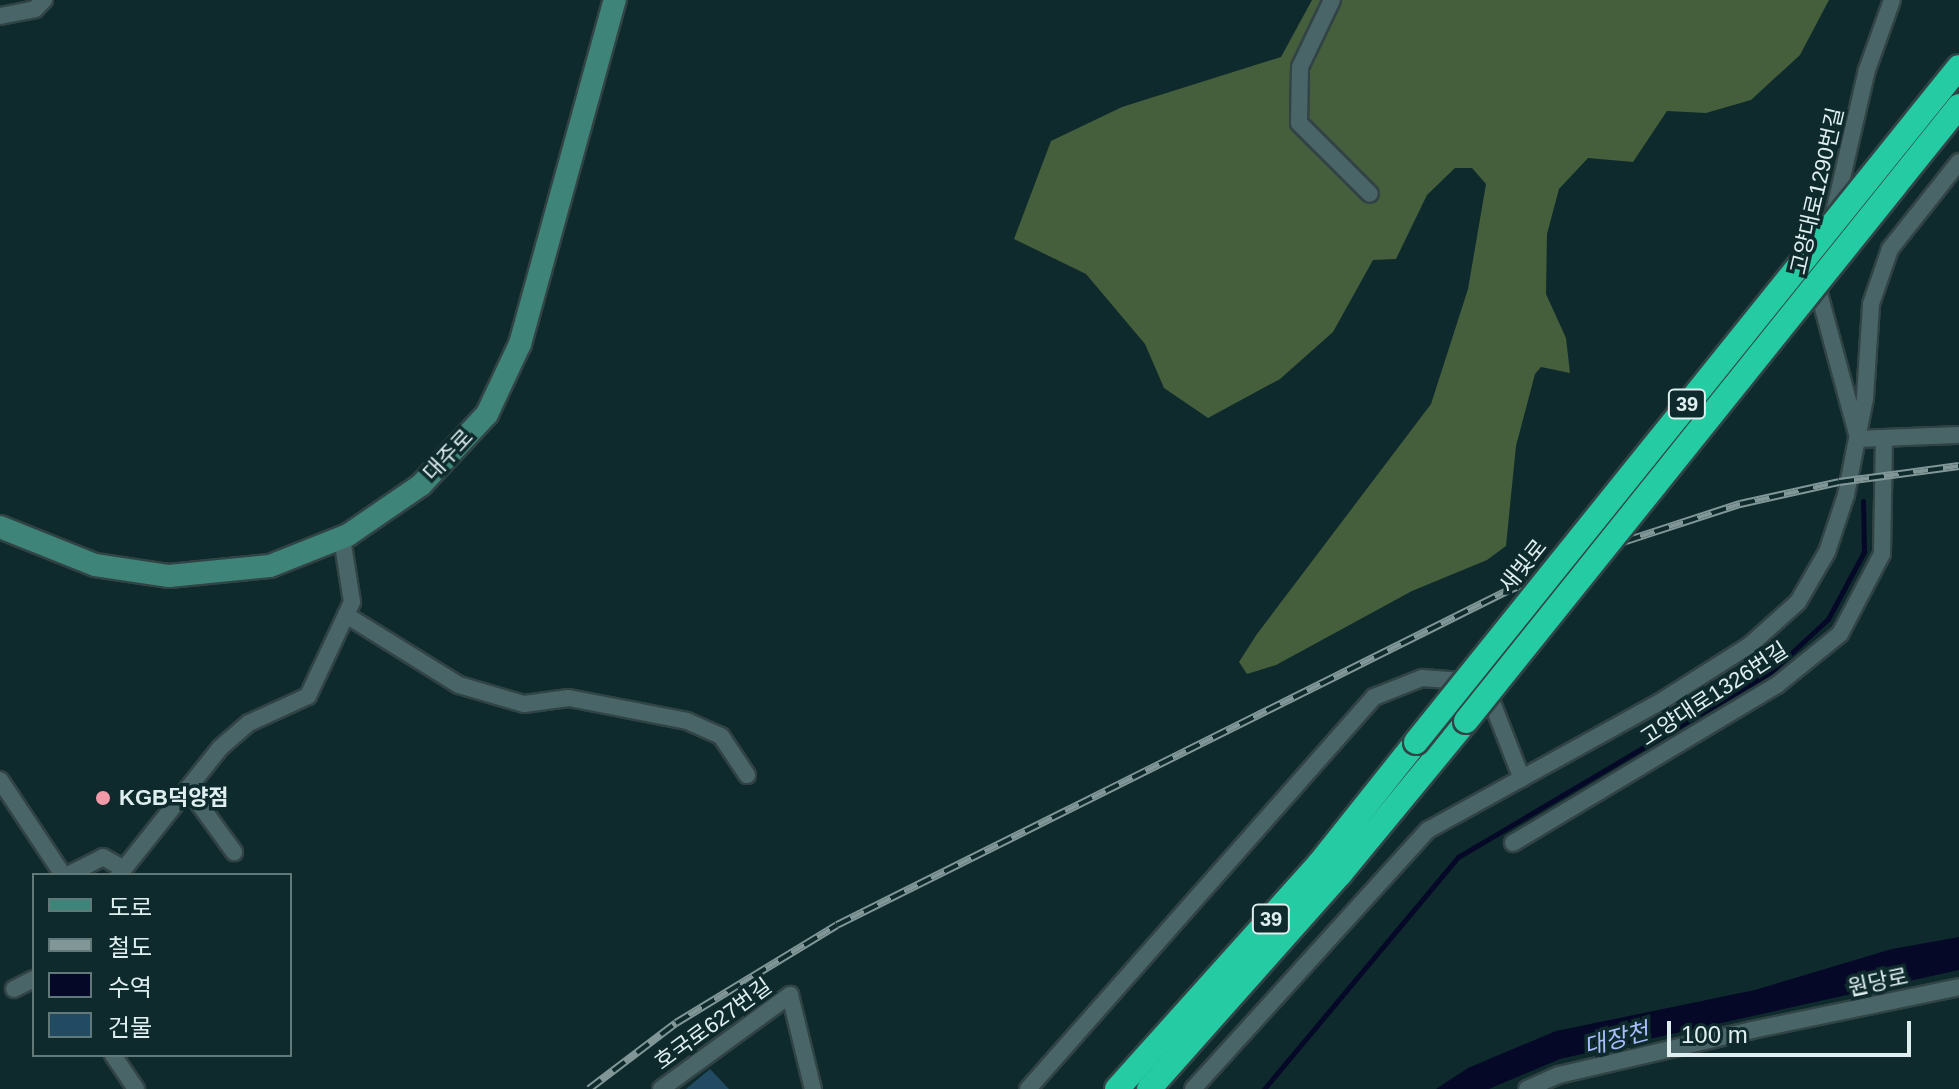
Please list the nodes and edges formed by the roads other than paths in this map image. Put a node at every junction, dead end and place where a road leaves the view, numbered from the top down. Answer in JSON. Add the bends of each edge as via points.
{"nodes":[{"id":1,"x":44,"y":0,"type":"edge"},
{"id":2,"x":615,"y":0,"type":"edge"},
{"id":3,"x":1332,"y":0,"type":"edge"},
{"id":4,"x":1892,"y":0,"type":"edge"},
{"id":5,"x":0,"y":16,"type":"edge"},
{"id":6,"x":1959,"y":67,"type":"edge"},
{"id":7,"x":1959,"y":106,"type":"edge"},
{"id":8,"x":1959,"y":162,"type":"edge"},
{"id":9,"x":1370,"y":194,"type":"dead end"},
{"id":10,"x":1959,"y":435,"type":"edge"},
{"id":11,"x":1884,"y":438,"type":"junction"},
{"id":12,"x":1858,"y":439,"type":"junction"},
{"id":13,"x":0,"y":527,"type":"edge"},
{"id":14,"x":342,"y":538,"type":"junction"},
{"id":15,"x":346,"y":615,"type":"junction"},
{"id":16,"x":747,"y":775,"type":"dead end"},
{"id":17,"x":1522,"y":779,"type":"junction"},
{"id":18,"x":0,"y":780,"type":"edge"},
{"id":19,"x":189,"y":790,"type":"junction"},
{"id":20,"x":1513,"y":843,"type":"dead end"},
{"id":21,"x":234,"y":852,"type":"dead end"},
{"id":22,"x":120,"y":871,"type":"edge"},
{"id":23,"x":65,"y":873,"type":"edge"},
{"id":24,"x":70,"y":873,"type":"edge"},
{"id":25,"x":32,"y":980,"type":"edge"},
{"id":26,"x":1959,"y":987,"type":"edge"},
{"id":27,"x":14,"y":989,"type":"dead end"},
{"id":28,"x":114,"y":1057,"type":"edge"},
{"id":29,"x":136,"y":1089,"type":"edge"},
{"id":30,"x":661,"y":1089,"type":"edge"},
{"id":31,"x":813,"y":1089,"type":"edge"},
{"id":32,"x":1028,"y":1089,"type":"edge"},
{"id":33,"x":1117,"y":1089,"type":"edge"},
{"id":34,"x":1149,"y":1089,"type":"edge"},
{"id":35,"x":1193,"y":1089,"type":"edge"},
{"id":36,"x":1527,"y":1089,"type":"edge"}],
"edges":[{"from":1,"to":5,"type":"street","via":[[35,9]]},
{"from":2,"to":14,"type":"street","name":"대주로","via":[[520,344],[487,414],[421,485]]},
{"from":3,"to":9,"type":"street","via":[[1300,67],[1299,123]]},
{"from":4,"to":12,"type":"street","name":"고양대로1290번길","via":[[1867,70],[1817,286]]},
{"from":6,"to":33,"type":"highway","name":"새빛로","number":"39","bridge":true,"via":[[1319,864]]},
{"from":7,"to":34,"type":"highway","number":"39","bridge":true,"via":[[1340,874]]},
{"from":8,"to":12,"type":"street","name":"고양대로1326번길","via":[[1890,249],[1871,304]]},
{"from":10,"to":11,"type":"street"},
{"from":11,"to":12,"type":"street"},
{"from":11,"to":20,"type":"street","name":"고양대로1326번길","via":[[1882,554],[1840,634],[1777,685]]},
{"from":12,"to":17,"type":"street","name":"고양대로1326번길","via":[[1827,552],[1798,602],[1750,645]]},
{"from":13,"to":14,"type":"street","name":"대주로","via":[[95,565],[169,576],[270,566]]},
{"from":14,"to":15,"type":"street","via":[[352,602]]},
{"from":15,"to":16,"type":"street","via":[[459,685],[524,704],[569,698],[687,721],[721,736]]},
{"from":15,"to":19,"type":"street","via":[[308,696],[249,723],[220,748]]},
{"from":17,"to":32,"type":"street","via":[[1493,705],[1462,681],[1422,678],[1374,697]]},
{"from":17,"to":35,"type":"street","name":"고양대로1326번길","via":[[1428,830]]},
{"from":18,"to":23,"type":"street"},
{"from":19,"to":21,"type":"street"},
{"from":19,"to":22,"type":"street"},
{"from":22,"to":24,"type":"street","via":[[103,857]]},
{"from":25,"to":27,"type":"street"},
{"from":26,"to":36,"type":"street","name":"원당로","via":[[1559,1075]]},
{"from":28,"to":29,"type":"street"},
{"from":30,"to":31,"type":"street","name":"호국로627번길","via":[[790,995]]}]}
